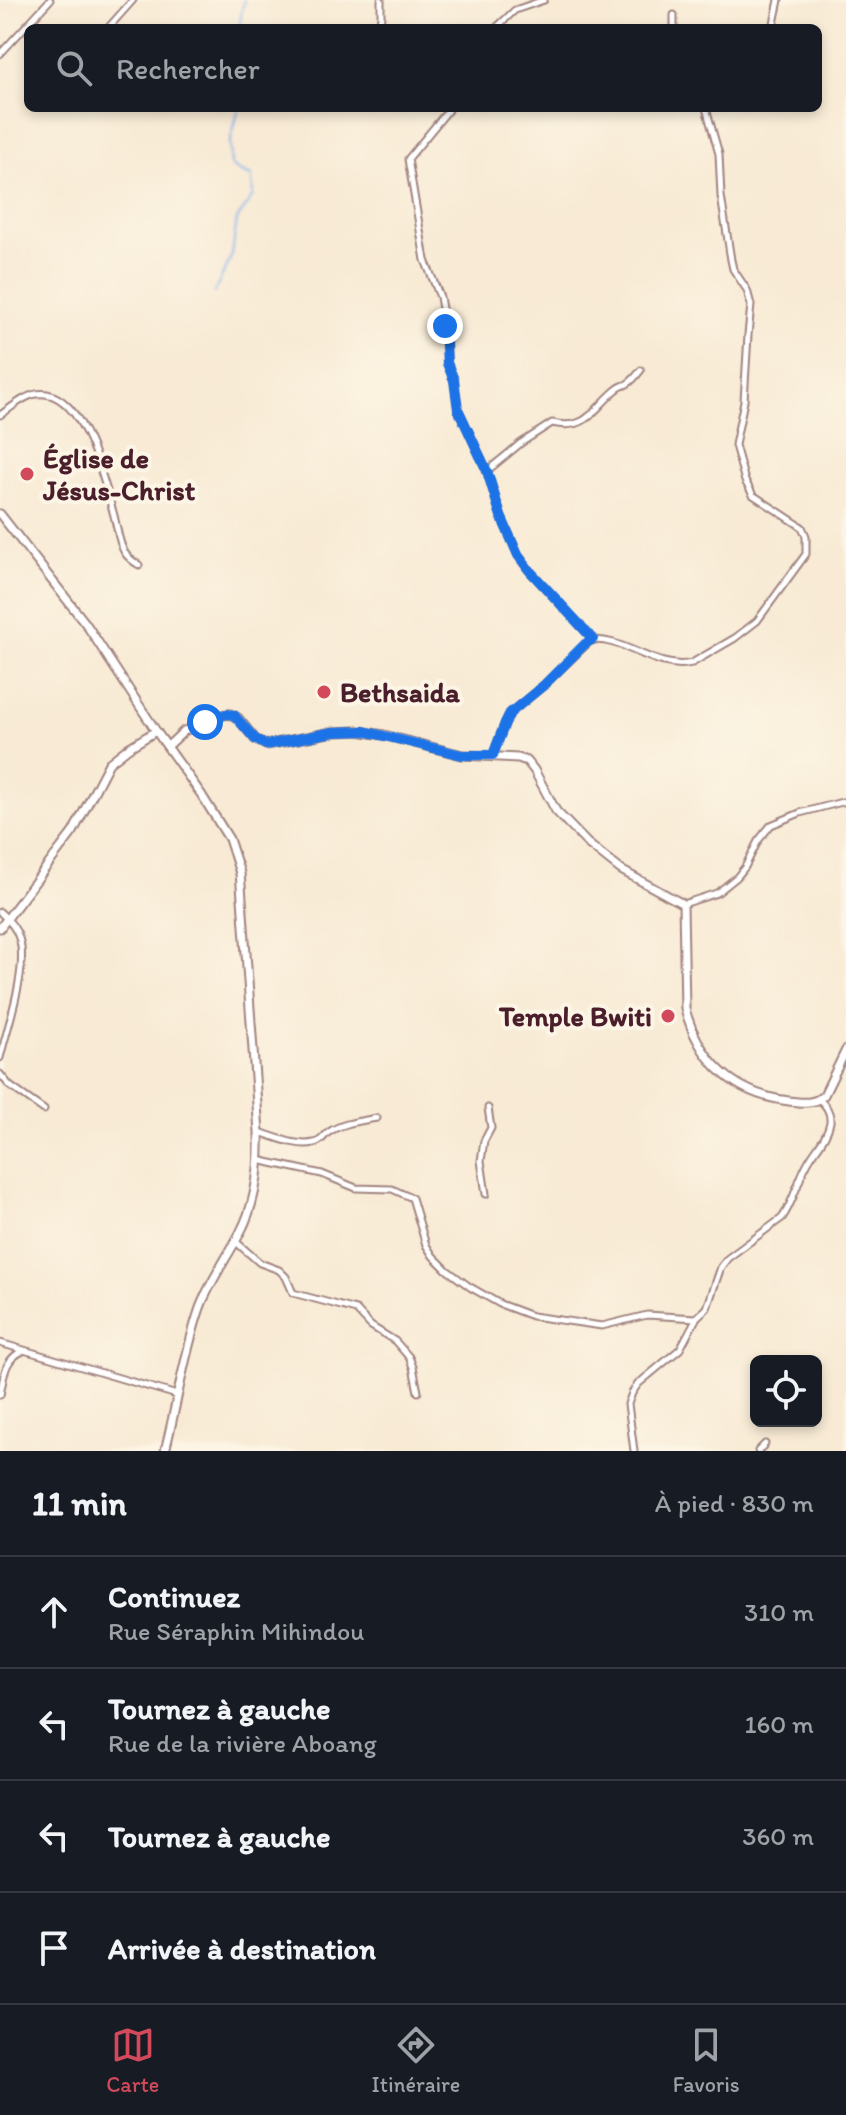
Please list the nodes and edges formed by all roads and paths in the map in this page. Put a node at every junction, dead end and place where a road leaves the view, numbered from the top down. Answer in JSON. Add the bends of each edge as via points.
{"nodes":[{"id":1,"x":50,"y":0,"type":"edge"},
{"id":2,"x":133,"y":0,"type":"edge"},
{"id":3,"x":381,"y":0,"type":"edge"},
{"id":4,"x":544,"y":0,"type":"edge"},
{"id":5,"x":779,"y":0,"type":"edge"},
{"id":6,"x":674,"y":15,"type":"dead end"},
{"id":7,"x":28,"y":24,"type":"edge"},
{"id":8,"x":112,"y":24,"type":"edge"},
{"id":9,"x":380,"y":24,"type":"edge"},
{"id":10,"x":500,"y":24,"type":"edge"},
{"id":11,"x":674,"y":24,"type":"edge"},
{"id":12,"x":774,"y":24,"type":"edge"},
{"id":13,"x":24,"y":28,"type":"edge"},
{"id":14,"x":0,"y":54,"type":"edge"},
{"id":15,"x":447,"y":112,"type":"edge"},
{"id":16,"x":707,"y":112,"type":"edge"},
{"id":17,"x":641,"y":370,"type":"dead end"},
{"id":18,"x":0,"y":415,"type":"edge"},
{"id":19,"x":487,"y":471,"type":"junction"},
{"id":20,"x":0,"y":514,"type":"edge"},
{"id":21,"x":139,"y":565,"type":"dead end"},
{"id":22,"x":593,"y":639,"type":"junction"},
{"id":23,"x":156,"y":731,"type":"junction"},
{"id":24,"x":168,"y":746,"type":"junction"},
{"id":25,"x":493,"y":755,"type":"junction"},
{"id":26,"x":846,"y":801,"type":"edge"},
{"id":27,"x":683,"y":904,"type":"junction"},
{"id":28,"x":0,"y":912,"type":"edge"},
{"id":29,"x":7,"y":919,"type":"junction"},
{"id":30,"x":0,"y":928,"type":"edge"},
{"id":31,"x":846,"y":1050,"type":"edge"},
{"id":32,"x":0,"y":1058,"type":"edge"},
{"id":33,"x":0,"y":1074,"type":"edge"},
{"id":34,"x":820,"y":1100,"type":"junction"},
{"id":35,"x":488,"y":1108,"type":"dead end"},
{"id":36,"x":44,"y":1110,"type":"dead end"},
{"id":37,"x":377,"y":1118,"type":"dead end"},
{"id":38,"x":259,"y":1132,"type":"junction"},
{"id":39,"x":258,"y":1160,"type":"junction"},
{"id":40,"x":486,"y":1194,"type":"dead end"},
{"id":41,"x":235,"y":1241,"type":"junction"},
{"id":42,"x":696,"y":1318,"type":"junction"},
{"id":43,"x":0,"y":1343,"type":"edge"},
{"id":44,"x":24,"y":1351,"type":"junction"},
{"id":45,"x":418,"y":1392,"type":"dead end"},
{"id":46,"x":0,"y":1395,"type":"edge"},
{"id":47,"x":177,"y":1395,"type":"junction"},
{"id":48,"x":765,"y":1444,"type":"dead end"},
{"id":49,"x":165,"y":1451,"type":"edge"},
{"id":50,"x":634,"y":1451,"type":"edge"},
{"id":51,"x":758,"y":1451,"type":"edge"}],
"edges":[{"from":1,"to":7,"type":"street"},
{"from":2,"to":8,"type":"street"},
{"from":3,"to":9,"type":"street"},
{"from":4,"to":10,"type":"street","via":[[515,10]]},
{"from":5,"to":12,"type":"street"},
{"from":6,"to":11,"type":"street"},
{"from":13,"to":14,"type":"street"},
{"from":15,"to":19,"type":"street","via":[[408,159],[409,170],[425,260],[440,297],[458,409]]},
{"from":16,"to":22,"type":"street","via":[[719,154],[733,269],[751,305],[735,445],[748,489],[802,527],[806,554],[757,621],[692,663],[669,663]]},
{"from":17,"to":19,"type":"street","via":[[581,423],[552,423]]},
{"from":18,"to":21,"type":"street","via":[[32,395],[66,403],[84,428],[124,551]]},
{"from":19,"to":22,"type":"street","via":[[518,555]]},
{"from":20,"to":23,"type":"street","via":[[86,624]]},
{"from":22,"to":25,"type":"street","via":[[510,713]]},
{"from":23,"to":24,"type":"street"},
{"from":23,"to":29,"type":"street","via":[[109,763],[73,832]]},
{"from":24,"to":25,"type":"street","via":[[184,731],[230,714],[266,745],[364,731],[462,755]]},
{"from":24,"to":38,"type":"street","via":[[224,829],[240,873]]},
{"from":25,"to":27,"type":"street","via":[[527,761],[556,811],[587,843],[621,870]]},
{"from":26,"to":27,"type":"street","via":[[771,825],[737,877],[717,893]]},
{"from":27,"to":34,"type":"street","via":[[684,1002],[704,1050],[745,1090],[791,1101]]},
{"from":28,"to":29,"type":"street"},
{"from":29,"to":30,"type":"street"},
{"from":29,"to":32,"type":"street","via":[[22,950]]},
{"from":31,"to":34,"type":"street"},
{"from":33,"to":36,"type":"street"},
{"from":34,"to":42,"type":"street","via":[[830,1113],[829,1125],[787,1211],[728,1258],[707,1308]]},
{"from":35,"to":40,"type":"street","via":[[491,1128],[481,1161]]},
{"from":37,"to":38,"type":"street","via":[[328,1132],[315,1143]]},
{"from":38,"to":39,"type":"street"},
{"from":39,"to":41,"type":"street","via":[[250,1208]]},
{"from":39,"to":42,"type":"street","via":[[322,1174],[356,1188],[392,1189],[409,1196],[426,1245],[447,1270],[500,1304],[532,1316],[602,1326],[647,1315]]},
{"from":41,"to":45,"type":"street","via":[[260,1263],[279,1270],[293,1293],[356,1310],[395,1341],[409,1357]]},
{"from":41,"to":47,"type":"street","via":[[201,1307]]},
{"from":42,"to":50,"type":"street","via":[[680,1349],[632,1393],[628,1404]]},
{"from":43,"to":44,"type":"street"},
{"from":44,"to":46,"type":"street","via":[[6,1366]]},
{"from":44,"to":47,"type":"street"},
{"from":47,"to":49,"type":"street"},
{"from":48,"to":51,"type":"street"}]}
